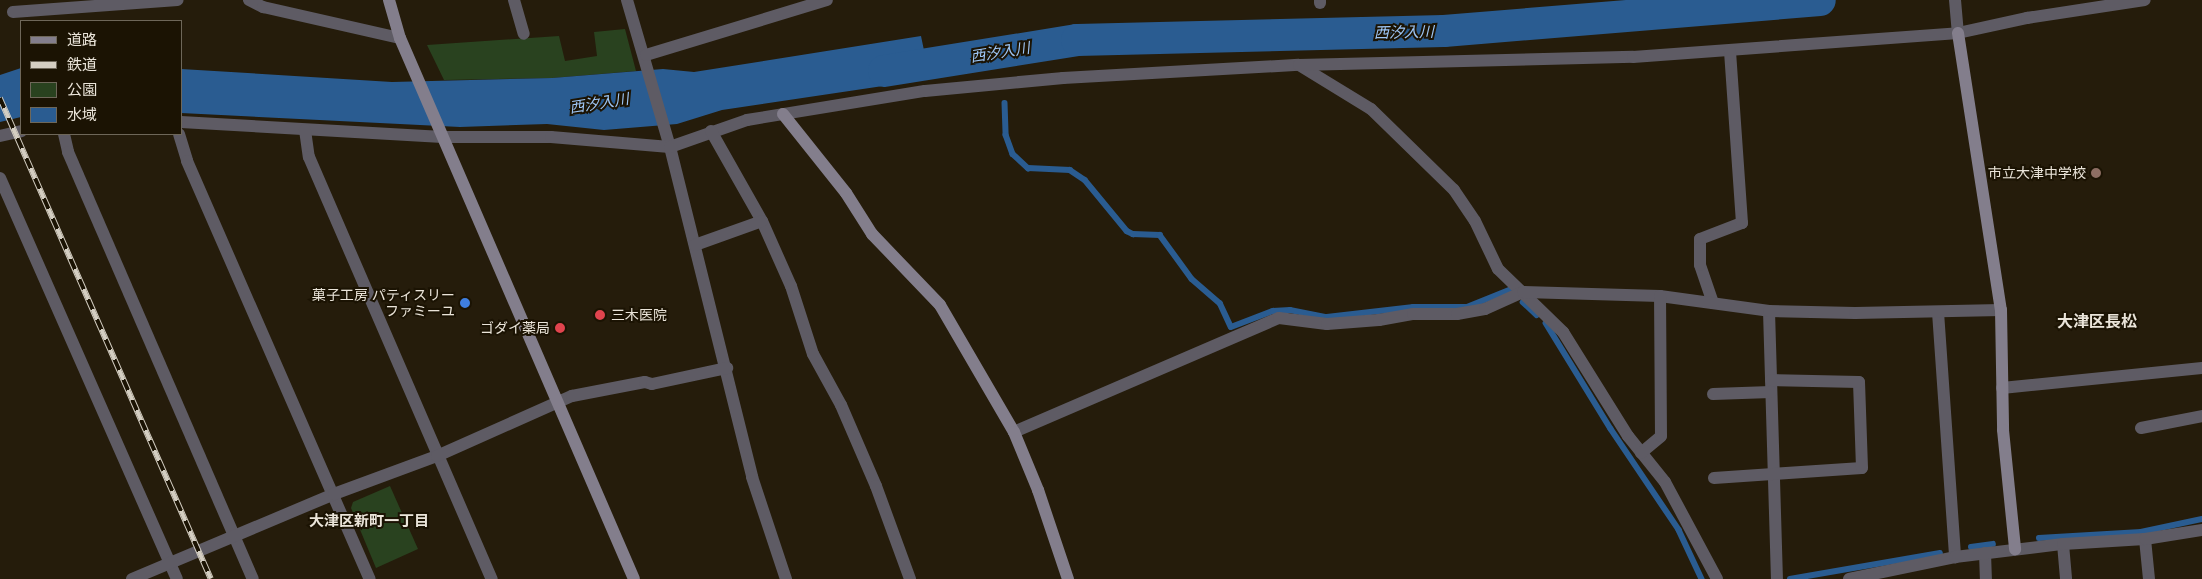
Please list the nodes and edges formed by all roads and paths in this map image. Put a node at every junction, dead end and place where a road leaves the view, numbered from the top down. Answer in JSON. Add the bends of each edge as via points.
{"nodes":[{"id":1,"x":178,"y":0,"type":"edge"},
{"id":2,"x":248,"y":0,"type":"edge"},
{"id":3,"x":389,"y":0,"type":"edge"},
{"id":4,"x":514,"y":0,"type":"edge"},
{"id":5,"x":627,"y":0,"type":"edge"},
{"id":6,"x":827,"y":0,"type":"edge"},
{"id":7,"x":1955,"y":0,"type":"edge"},
{"id":8,"x":2145,"y":0,"type":"edge"},
{"id":9,"x":262,"y":3,"type":"edge"},
{"id":10,"x":53,"y":5,"type":"edge"},
{"id":11,"x":13,"y":12,"type":"dead end"},
{"id":12,"x":1958,"y":33,"type":"junction"},
{"id":13,"x":524,"y":34,"type":"dead end"},
{"id":14,"x":400,"y":38,"type":"junction"},
{"id":15,"x":1730,"y":50,"type":"junction"},
{"id":16,"x":646,"y":55,"type":"junction"},
{"id":17,"x":1299,"y":66,"type":"junction"},
{"id":18,"x":783,"y":114,"type":"junction"},
{"id":19,"x":182,"y":122,"type":"edge"},
{"id":20,"x":304,"y":130,"type":"junction"},
{"id":21,"x":20,"y":131,"type":"edge"},
{"id":22,"x":710,"y":131,"type":"junction"},
{"id":23,"x":64,"y":135,"type":"edge"},
{"id":24,"x":179,"y":135,"type":"edge"},
{"id":25,"x":0,"y":136,"type":"edge"},
{"id":26,"x":443,"y":137,"type":"junction"},
{"id":27,"x":670,"y":147,"type":"junction"},
{"id":28,"x":0,"y":178,"type":"edge"},
{"id":29,"x":762,"y":221,"type":"junction"},
{"id":30,"x":695,"y":244,"type":"junction"},
{"id":31,"x":1523,"y":292,"type":"junction"},
{"id":32,"x":1660,"y":296,"type":"junction"},
{"id":33,"x":1713,"y":304,"type":"junction"},
{"id":34,"x":2001,"y":310,"type":"junction"},
{"id":35,"x":1768,"y":311,"type":"junction"},
{"id":36,"x":1938,"y":312,"type":"junction"},
{"id":37,"x":727,"y":368,"type":"junction"},
{"id":38,"x":2202,"y":368,"type":"edge"},
{"id":39,"x":1771,"y":386,"type":"junction"},
{"id":40,"x":2002,"y":388,"type":"junction"},
{"id":41,"x":1713,"y":394,"type":"dead end"},
{"id":42,"x":558,"y":404,"type":"junction"},
{"id":43,"x":2202,"y":416,"type":"edge"},
{"id":44,"x":2141,"y":428,"type":"dead end"},
{"id":45,"x":1014,"y":432,"type":"junction"},
{"id":46,"x":1641,"y":453,"type":"junction"},
{"id":47,"x":437,"y":456,"type":"junction"},
{"id":48,"x":1773,"y":475,"type":"junction"},
{"id":49,"x":1714,"y":478,"type":"dead end"},
{"id":50,"x":334,"y":494,"type":"junction"},
{"id":51,"x":2202,"y":530,"type":"edge"},
{"id":52,"x":235,"y":538,"type":"junction"},
{"id":53,"x":2145,"y":539,"type":"junction"},
{"id":54,"x":2063,"y":544,"type":"junction"},
{"id":55,"x":2015,"y":549,"type":"junction"},
{"id":56,"x":1985,"y":553,"type":"junction"},
{"id":57,"x":1955,"y":557,"type":"junction"},
{"id":58,"x":170,"y":564,"type":"junction"},
{"id":59,"x":1897,"y":574,"type":"edge"},
{"id":60,"x":1777,"y":577,"type":"edge"},
{"id":61,"x":132,"y":579,"type":"edge"},
{"id":62,"x":177,"y":579,"type":"edge"},
{"id":63,"x":253,"y":579,"type":"edge"},
{"id":64,"x":370,"y":579,"type":"edge"},
{"id":65,"x":492,"y":579,"type":"edge"},
{"id":66,"x":634,"y":579,"type":"edge"},
{"id":67,"x":786,"y":579,"type":"edge"},
{"id":68,"x":910,"y":579,"type":"edge"},
{"id":69,"x":1068,"y":579,"type":"edge"},
{"id":70,"x":1716,"y":579,"type":"edge"},
{"id":71,"x":1849,"y":579,"type":"edge"},
{"id":72,"x":1986,"y":579,"type":"edge"},
{"id":73,"x":2066,"y":579,"type":"edge"},
{"id":74,"x":2149,"y":579,"type":"edge"}],
"edges":[{"from":1,"to":10,"type":"street"},
{"from":2,"to":9,"type":"street"},
{"from":3,"to":14,"type":"street"},
{"from":4,"to":13,"type":"street"},
{"from":5,"to":16,"type":"street"},
{"from":6,"to":16,"type":"street"},
{"from":7,"to":12,"type":"street"},
{"from":8,"to":12,"type":"street","via":[[2026,18]]},
{"from":9,"to":14,"type":"street"},
{"from":10,"to":11,"type":"street"},
{"from":12,"to":15,"type":"street"},
{"from":12,"to":34,"type":"street"},
{"from":14,"to":26,"type":"street"},
{"from":15,"to":17,"type":"street","via":[[1633,57]]},
{"from":15,"to":33,"type":"street","via":[[1742,223],[1700,239],[1700,266]]},
{"from":16,"to":27,"type":"street"},
{"from":17,"to":18,"type":"street","via":[[1063,78],[925,91]]},
{"from":17,"to":31,"type":"street","via":[[1371,109],[1454,190],[1475,221],[1498,270]]},
{"from":18,"to":22,"type":"street"},
{"from":18,"to":45,"type":"street","via":[[846,193],[872,234],[940,305]]},
{"from":19,"to":20,"type":"street"},
{"from":20,"to":26,"type":"street"},
{"from":20,"to":47,"type":"street","via":[[309,158]]},
{"from":21,"to":25,"type":"street"},
{"from":22,"to":27,"type":"street"},
{"from":22,"to":29,"type":"street"},
{"from":23,"to":52,"type":"street","via":[[68,152]]},
{"from":24,"to":50,"type":"street","via":[[187,161]]},
{"from":26,"to":27,"type":"street","via":[[551,137]]},
{"from":26,"to":42,"type":"street"},
{"from":27,"to":30,"type":"street"},
{"from":28,"to":58,"type":"street"},
{"from":29,"to":30,"type":"street"},
{"from":29,"to":68,"type":"street","via":[[791,286],[813,354],[841,405],[876,486]]},
{"from":30,"to":37,"type":"street"},
{"from":31,"to":32,"type":"street"},
{"from":31,"to":45,"type":"street","via":[[1486,309],[1457,314],[1413,314],[1327,324],[1279,318]]},
{"from":31,"to":46,"type":"street","via":[[1563,332]]},
{"from":32,"to":33,"type":"street"},
{"from":32,"to":46,"type":"street","via":[[1661,436]]},
{"from":33,"to":35,"type":"street"},
{"from":34,"to":36,"type":"street"},
{"from":34,"to":40,"type":"street"},
{"from":35,"to":36,"type":"street"},
{"from":35,"to":39,"type":"street"},
{"from":36,"to":57,"type":"street"},
{"from":37,"to":42,"type":"street","via":[[572,396]]},
{"from":37,"to":67,"type":"street","via":[[752,476]]},
{"from":38,"to":40,"type":"street"},
{"from":39,"to":41,"type":"street"},
{"from":39,"to":48,"type":"street"},
{"from":39,"to":48,"type":"street","via":[[1858,382],[1862,468]]},
{"from":40,"to":55,"type":"street"},
{"from":42,"to":47,"type":"street"},
{"from":42,"to":66,"type":"street"},
{"from":43,"to":44,"type":"street"},
{"from":45,"to":69,"type":"street","via":[[1038,490]]},
{"from":46,"to":70,"type":"street","via":[[1665,482]]},
{"from":47,"to":50,"type":"street"},
{"from":47,"to":65,"type":"street"},
{"from":48,"to":49,"type":"street"},
{"from":48,"to":60,"type":"street"},
{"from":50,"to":52,"type":"street"},
{"from":50,"to":64,"type":"street"},
{"from":51,"to":53,"type":"street"},
{"from":52,"to":58,"type":"street"},
{"from":52,"to":63,"type":"street"},
{"from":53,"to":54,"type":"street"},
{"from":53,"to":74,"type":"street"},
{"from":54,"to":55,"type":"street"},
{"from":54,"to":73,"type":"street"},
{"from":55,"to":56,"type":"street"},
{"from":56,"to":57,"type":"street"},
{"from":56,"to":72,"type":"street"},
{"from":57,"to":59,"type":"street"},
{"from":58,"to":61,"type":"street"},
{"from":58,"to":62,"type":"street"},
{"from":59,"to":71,"type":"street"}]}
